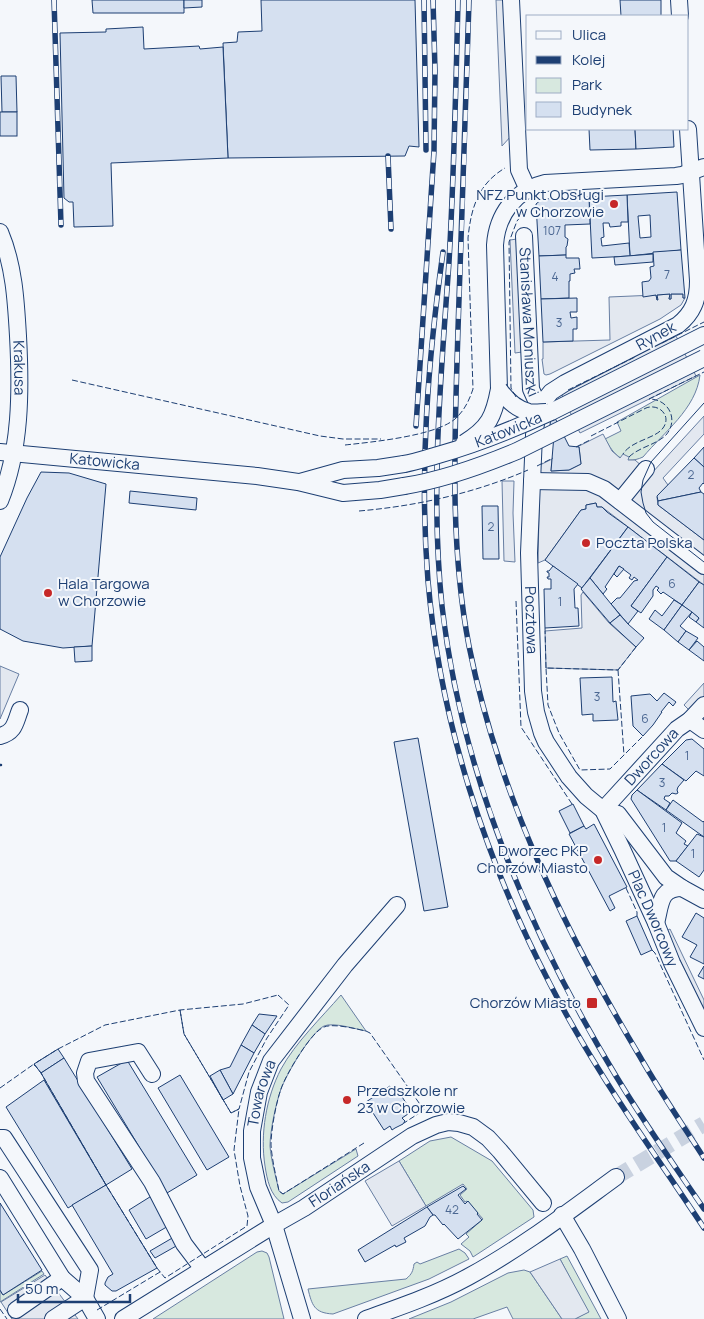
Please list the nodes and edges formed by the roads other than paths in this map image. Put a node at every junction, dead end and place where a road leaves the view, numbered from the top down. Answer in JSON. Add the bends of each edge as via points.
{"nodes":[{"id":1,"x":511,"y":0,"type":"edge"},
{"id":2,"x":679,"y":0,"type":"edge"},
{"id":3,"x":680,"y":15,"type":"edge"},
{"id":4,"x":688,"y":130,"type":"edge"},
{"id":5,"x":697,"y":170,"type":"edge"},
{"id":6,"x":528,"y":190,"type":"junction"},
{"id":7,"x":0,"y":232,"type":"edge"},
{"id":8,"x":524,"y":236,"type":"dead end"},
{"id":9,"x":704,"y":335,"type":"edge"},
{"id":10,"x":704,"y":358,"type":"edge"},
{"id":11,"x":499,"y":389,"type":"junction"},
{"id":12,"x":545,"y":409,"type":"junction"},
{"id":13,"x":452,"y":451,"type":"junction"},
{"id":14,"x":7,"y":453,"type":"edge"},
{"id":15,"x":646,"y":469,"type":"dead end"},
{"id":16,"x":532,"y":481,"type":"junction"},
{"id":17,"x":298,"y":482,"type":"junction"},
{"id":18,"x":620,"y":501,"type":"junction"},
{"id":19,"x":0,"y":502,"type":"edge"},
{"id":20,"x":704,"y":566,"type":"edge"},
{"id":21,"x":704,"y":705,"type":"edge"},
{"id":22,"x":20,"y":710,"type":"dead end"},
{"id":23,"x":690,"y":720,"type":"junction"},
{"id":24,"x":704,"y":730,"type":"edge"},
{"id":25,"x":0,"y":736,"type":"edge"},
{"id":26,"x":603,"y":810,"type":"junction"},
{"id":27,"x":682,"y":888,"type":"junction"},
{"id":28,"x":704,"y":900,"type":"edge"},
{"id":29,"x":397,"y":905,"type":"dead end"},
{"id":30,"x":656,"y":923,"type":"junction"},
{"id":31,"x":704,"y":1028,"type":"edge"},
{"id":32,"x":152,"y":1074,"type":"dead end"},
{"id":33,"x":0,"y":1138,"type":"edge"},
{"id":34,"x":616,"y":1177,"type":"tunnel mouth"},
{"id":35,"x":0,"y":1178,"type":"edge"},
{"id":36,"x":543,"y":1203,"type":"dead end"},
{"id":37,"x":562,"y":1216,"type":"junction"},
{"id":38,"x":274,"y":1225,"type":"junction"},
{"id":39,"x":203,"y":1269,"type":"junction"},
{"id":40,"x":62,"y":1278,"type":"junction"},
{"id":41,"x":85,"y":1298,"type":"junction"},
{"id":42,"x":16,"y":1310,"type":"dead end"},
{"id":43,"x":53,"y":1319,"type":"edge"},
{"id":44,"x":97,"y":1319,"type":"edge"},
{"id":45,"x":123,"y":1319,"type":"edge"},
{"id":46,"x":302,"y":1319,"type":"edge"},
{"id":47,"x":366,"y":1319,"type":"edge"},
{"id":48,"x":618,"y":1319,"type":"edge"}],
"edges":[{"from":1,"to":6,"type":"street","via":[[518,170]]},
{"from":2,"to":3,"type":"street"},
{"from":4,"to":5,"type":"street","name":"Rynek"},
{"from":5,"to":6,"type":"street","via":[[676,176],[548,183]]},
{"from":5,"to":12,"type":"street","name":"Rynek","via":[[698,294],[693,309],[669,330],[558,387],[550,393]]},
{"from":6,"to":11,"type":"street","via":[[503,213],[495,239]]},
{"from":7,"to":14,"type":"street","name":"Krakusa","via":[[14,284],[20,388]]},
{"from":8,"to":12,"type":"street","name":"Stanisława Moniuszki","via":[[531,389]]},
{"from":9,"to":12,"type":"street","name":"Katowicka"},
{"from":10,"to":17,"type":"street","name":"Katowicka","bridge":true,"via":[[517,452],[456,474],[404,486],[343,493]]},
{"from":11,"to":12,"type":"street","bridge":true,"via":[[515,406],[528,412]]},
{"from":11,"to":13,"type":"street","bridge":true,"via":[[495,409],[487,425]]},
{"from":12,"to":13,"type":"street","name":"Katowicka","bridge":true,"via":[[502,434]]},
{"from":12,"to":16,"type":"street","name":"Pocztowa","via":[[534,435]]},
{"from":13,"to":17,"type":"street","name":"Katowicka","bridge":true,"via":[[404,464],[343,470]]},
{"from":14,"to":17,"type":"street","name":"Katowicka"},
{"from":14,"to":19,"type":"street","name":"Krakusa","via":[[11,470]]},
{"from":15,"to":18,"type":"street"},
{"from":16,"to":18,"type":"street","via":[[588,482]]},
{"from":16,"to":26,"type":"street","name":"Pocztowa","via":[[529,553],[534,706],[542,733],[569,777]]},
{"from":18,"to":20,"type":"street"},
{"from":21,"to":23,"type":"street","name":"Dworcowa"},
{"from":22,"to":25,"type":"street","via":[[13,729]]},
{"from":23,"to":24,"type":"street"},
{"from":23,"to":26,"type":"street","name":"Dworcowa","via":[[678,728]]},
{"from":26,"to":27,"type":"street","via":[[618,814],[666,877]]},
{"from":26,"to":30,"type":"street","name":"Plac Dworcowy"},
{"from":27,"to":28,"type":"street"},
{"from":27,"to":30,"type":"street","via":[[670,889],[664,894]]},
{"from":29,"to":38,"type":"street","name":"Towarowa","via":[[345,965],[271,1061],[259,1092],[252,1132],[252,1158],[258,1186]]},
{"from":30,"to":31,"type":"street","name":"Plac Dworcowy"},
{"from":32,"to":39,"type":"street","via":[[138,1052],[89,1061],[85,1073],[86,1081],[152,1182],[184,1244]]},
{"from":33,"to":41,"type":"street","via":[[4,1138],[90,1270]]},
{"from":34,"to":37,"type":"street"},
{"from":35,"to":40,"type":"street"},
{"from":36,"to":38,"type":"street","name":"Floriańska","via":[[488,1138],[473,1127],[448,1122],[412,1136]]},
{"from":37,"to":47,"type":"street","via":[[468,1277],[424,1298]]},
{"from":37,"to":48,"type":"street"},
{"from":38,"to":39,"type":"street","name":"Floriańska"},
{"from":38,"to":46,"type":"street","name":"Towarowa"},
{"from":39,"to":45,"type":"street","name":"Floriańska"},
{"from":40,"to":41,"type":"street"},
{"from":40,"to":42,"type":"street"},
{"from":41,"to":43,"type":"street"},
{"from":41,"to":44,"type":"street"}]}
